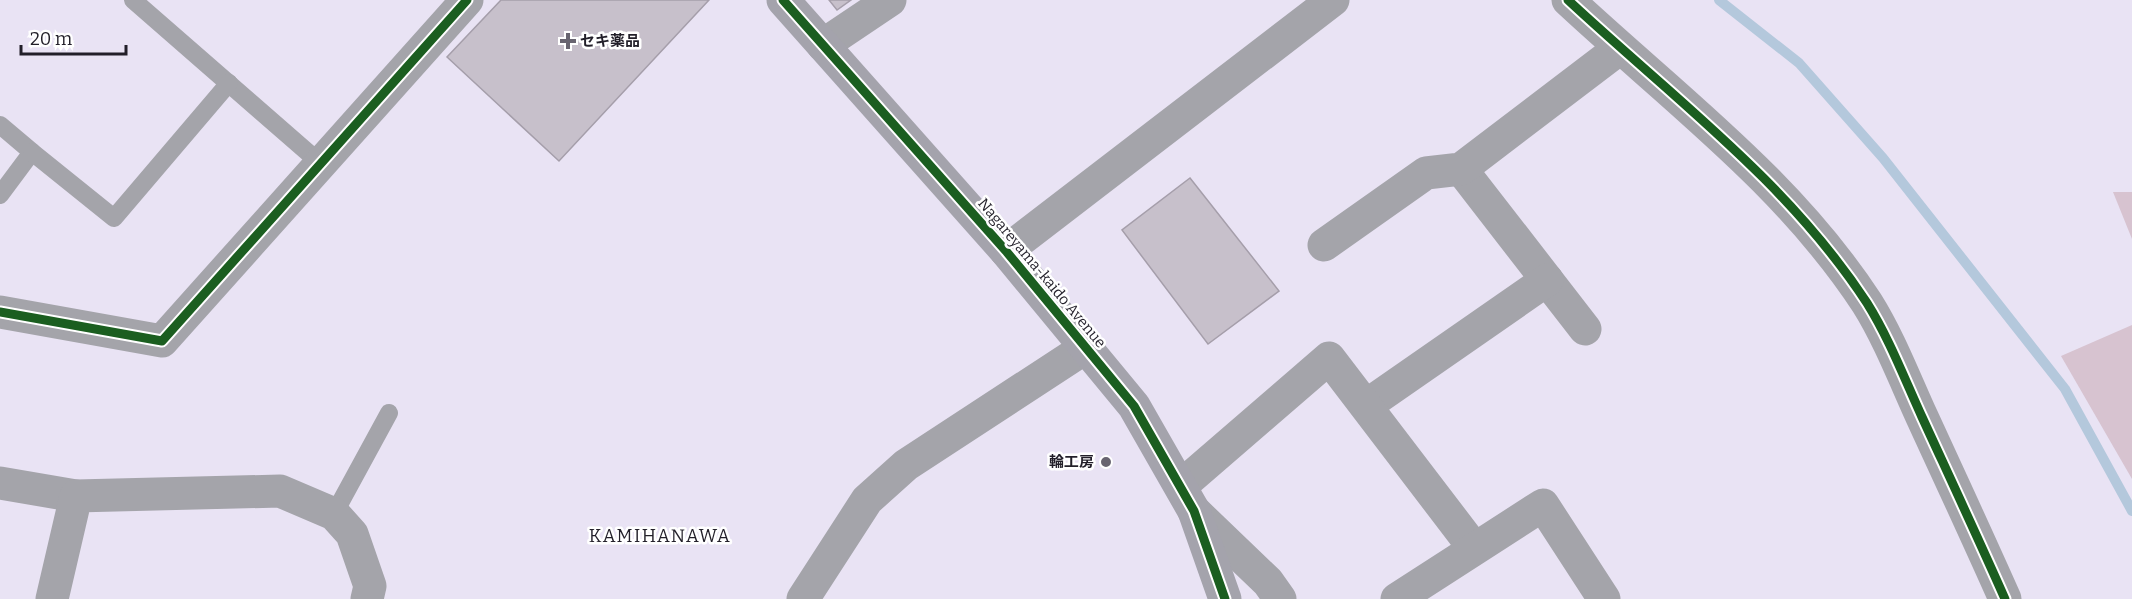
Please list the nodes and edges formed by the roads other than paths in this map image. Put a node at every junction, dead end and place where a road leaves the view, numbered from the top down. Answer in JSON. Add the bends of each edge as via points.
{"nodes":[{"id":1,"x":134,"y":0,"type":"edge"},
{"id":2,"x":467,"y":0,"type":"edge"},
{"id":3,"x":783,"y":0,"type":"edge"},
{"id":4,"x":890,"y":0,"type":"edge"},
{"id":5,"x":1333,"y":0,"type":"edge"},
{"id":6,"x":1569,"y":0,"type":"edge"},
{"id":7,"x":823,"y":45,"type":"junction"},
{"id":8,"x":1620,"y":48,"type":"junction"},
{"id":9,"x":229,"y":83,"type":"junction"},
{"id":10,"x":0,"y":125,"type":"edge"},
{"id":11,"x":32,"y":152,"type":"junction"},
{"id":12,"x":320,"y":163,"type":"junction"},
{"id":13,"x":1461,"y":169,"type":"junction"},
{"id":14,"x":0,"y":195,"type":"edge"},
{"id":15,"x":1324,"y":245,"type":"dead end"},
{"id":16,"x":1006,"y":250,"type":"junction"},
{"id":17,"x":1547,"y":280,"type":"junction"},
{"id":18,"x":0,"y":312,"type":"edge"},
{"id":19,"x":1585,"y":329,"type":"dead end"},
{"id":20,"x":1085,"y":348,"type":"junction"},
{"id":21,"x":1367,"y":405,"type":"junction"},
{"id":22,"x":389,"y":413,"type":"dead end"},
{"id":23,"x":0,"y":483,"type":"edge"},
{"id":24,"x":76,"y":496,"type":"junction"},
{"id":25,"x":1188,"y":498,"type":"junction"},
{"id":26,"x":334,"y":514,"type":"junction"},
{"id":27,"x":1474,"y":548,"type":"junction"},
{"id":28,"x":52,"y":599,"type":"edge"},
{"id":29,"x":367,"y":599,"type":"edge"},
{"id":30,"x":803,"y":599,"type":"edge"},
{"id":31,"x":1225,"y":599,"type":"edge"},
{"id":32,"x":1280,"y":599,"type":"edge"},
{"id":33,"x":1397,"y":599,"type":"edge"},
{"id":34,"x":1604,"y":599,"type":"edge"},
{"id":35,"x":2005,"y":599,"type":"edge"}],
"edges":[{"from":1,"to":9,"type":"lane"},
{"from":2,"to":12,"type":"street"},
{"from":3,"to":7,"type":"street","name":"Nagareyama-kaido Avenue"},
{"from":4,"to":7,"type":"street"},
{"from":5,"to":16,"type":"street"},
{"from":6,"to":8,"type":"street"},
{"from":7,"to":16,"type":"street","name":"Nagareyama-kaido Avenue"},
{"from":8,"to":13,"type":"street"},
{"from":8,"to":35,"type":"street","via":[[1768,181],[1825,246],[1868,304]]},
{"from":9,"to":11,"type":"lane","via":[[114,218]]},
{"from":9,"to":12,"type":"lane"},
{"from":10,"to":11,"type":"lane"},
{"from":11,"to":14,"type":"lane"},
{"from":12,"to":18,"type":"street","via":[[162,341]]},
{"from":13,"to":15,"type":"street","via":[[1426,173]]},
{"from":13,"to":17,"type":"street"},
{"from":16,"to":20,"type":"street","name":"Nagareyama-kaido Avenue"},
{"from":17,"to":19,"type":"street"},
{"from":17,"to":21,"type":"street"},
{"from":20,"to":25,"type":"street","name":"Nagareyama-kaido Avenue","via":[[1134,406]]},
{"from":20,"to":30,"type":"street","via":[[906,465],[867,500]]},
{"from":21,"to":25,"type":"street","via":[[1329,358]]},
{"from":21,"to":27,"type":"street"},
{"from":22,"to":26,"type":"lane"},
{"from":23,"to":24,"type":"street"},
{"from":24,"to":26,"type":"street","via":[[280,491]]},
{"from":24,"to":28,"type":"street"},
{"from":25,"to":31,"type":"street","name":"Nagareyama-kaido Avenue"},
{"from":25,"to":32,"type":"street"},
{"from":26,"to":29,"type":"street","via":[[352,534],[370,586]]},
{"from":27,"to":33,"type":"street"},
{"from":27,"to":34,"type":"street","via":[[1543,505]]}]}
